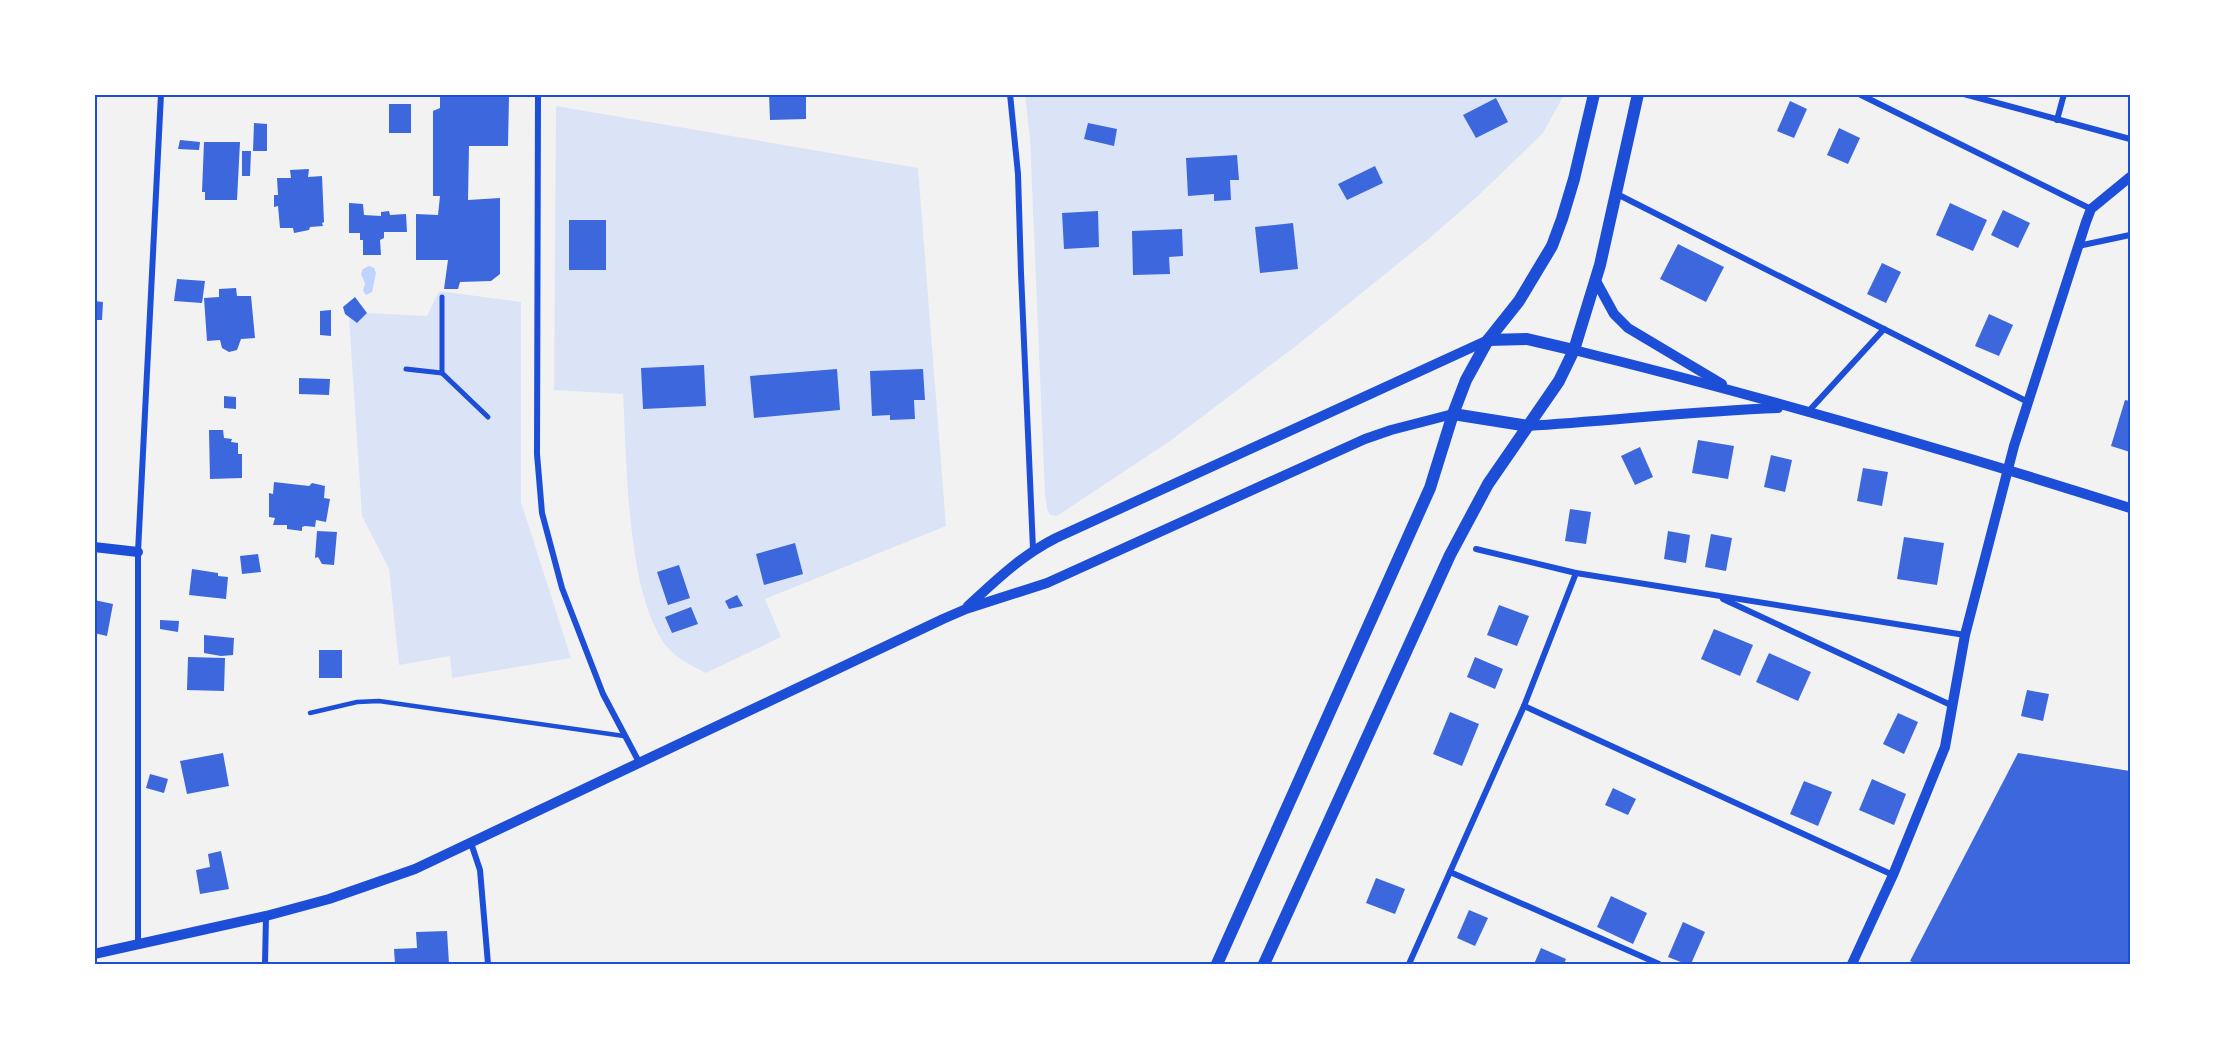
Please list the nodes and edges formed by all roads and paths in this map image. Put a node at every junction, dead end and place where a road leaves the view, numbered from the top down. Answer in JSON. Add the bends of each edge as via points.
{"nodes":[{"id":1,"x":161,"y":94,"type":"edge"},
{"id":2,"x":538,"y":94,"type":"edge"},
{"id":3,"x":1010,"y":94,"type":"edge"},
{"id":4,"x":1594,"y":94,"type":"edge"},
{"id":5,"x":1638,"y":94,"type":"edge"},
{"id":6,"x":1859,"y":94,"type":"edge"},
{"id":7,"x":1964,"y":94,"type":"edge"},
{"id":8,"x":2064,"y":94,"type":"edge"},
{"id":9,"x":2057,"y":120,"type":"junction"},
{"id":10,"x":2130,"y":139,"type":"edge"},
{"id":11,"x":2130,"y":177,"type":"edge"},
{"id":12,"x":1617,"y":194,"type":"junction"},
{"id":13,"x":2091,"y":209,"type":"junction"},
{"id":14,"x":2130,"y":236,"type":"edge"},
{"id":15,"x":2078,"y":246,"type":"junction"},
{"id":16,"x":1596,"y":281,"type":"junction"},
{"id":17,"x":442,"y":297,"type":"dead end"},
{"id":18,"x":1884,"y":329,"type":"junction"},
{"id":19,"x":1488,"y":340,"type":"junction"},
{"id":20,"x":1574,"y":350,"type":"junction"},
{"id":21,"x":406,"y":369,"type":"dead end"},
{"id":22,"x":442,"y":373,"type":"junction"},
{"id":23,"x":1738,"y":393,"type":"junction"},
{"id":24,"x":2028,"y":402,"type":"junction"},
{"id":25,"x":1790,"y":408,"type":"junction"},
{"id":26,"x":1807,"y":413,"type":"junction"},
{"id":27,"x":1453,"y":414,"type":"junction"},
{"id":28,"x":488,"y":417,"type":"dead end"},
{"id":29,"x":1528,"y":426,"type":"junction"},
{"id":30,"x":2008,"y":470,"type":"junction"},
{"id":31,"x":2130,"y":507,"type":"edge"},
{"id":32,"x":94,"y":547,"type":"edge"},
{"id":33,"x":1033,"y":549,"type":"junction"},
{"id":34,"x":1476,"y":549,"type":"dead end"},
{"id":35,"x":138,"y":552,"type":"junction"},
{"id":36,"x":1576,"y":573,"type":"junction"},
{"id":37,"x":1714,"y":595,"type":"junction"},
{"id":38,"x":966,"y":609,"type":"junction"},
{"id":39,"x":1965,"y":634,"type":"junction"},
{"id":40,"x":1524,"y":706,"type":"junction"},
{"id":41,"x":1953,"y":707,"type":"junction"},
{"id":42,"x":310,"y":713,"type":"dead end"},
{"id":43,"x":624,"y":736,"type":"junction"},
{"id":44,"x":639,"y":762,"type":"junction"},
{"id":45,"x":471,"y":843,"type":"junction"},
{"id":46,"x":1450,"y":872,"type":"junction"},
{"id":47,"x":1893,"y":875,"type":"junction"},
{"id":48,"x":266,"y":916,"type":"junction"},
{"id":49,"x":138,"y":944,"type":"junction"},
{"id":50,"x":94,"y":954,"type":"edge"},
{"id":51,"x":265,"y":964,"type":"edge"},
{"id":52,"x":488,"y":964,"type":"edge"},
{"id":53,"x":1217,"y":964,"type":"edge"},
{"id":54,"x":1264,"y":964,"type":"edge"},
{"id":55,"x":1409,"y":964,"type":"edge"},
{"id":56,"x":1659,"y":964,"type":"edge"},
{"id":57,"x":1852,"y":964,"type":"edge"}],
"edges":[{"from":1,"to":35,"type":"street"},
{"from":2,"to":43,"type":"street","via":[[537,454],[542,513],[562,588],[603,694]]},
{"from":3,"to":33,"type":"street","via":[[1018,174]]},
{"from":4,"to":19,"type":"main road","via":[[1574,179],[1552,246],[1519,301]]},
{"from":5,"to":12,"type":"main road"},
{"from":6,"to":13,"type":"street"},
{"from":7,"to":9,"type":"street"},
{"from":8,"to":9,"type":"street"},
{"from":9,"to":10,"type":"street"},
{"from":11,"to":13,"type":"street"},
{"from":12,"to":16,"type":"main road"},
{"from":12,"to":18,"type":"street"},
{"from":13,"to":15,"type":"street"},
{"from":14,"to":15,"type":"street"},
{"from":15,"to":24,"type":"street"},
{"from":16,"to":20,"type":"main road"},
{"from":16,"to":23,"type":"street","via":[[1614,314],[1628,328]]},
{"from":17,"to":22,"type":"street"},
{"from":18,"to":24,"type":"street"},
{"from":18,"to":26,"type":"street"},
{"from":19,"to":20,"type":"main road","via":[[1527,339]]},
{"from":19,"to":27,"type":"main road"},
{"from":19,"to":33,"type":"street"},
{"from":20,"to":23,"type":"street"},
{"from":20,"to":29,"type":"main road","via":[[1559,381]]},
{"from":21,"to":22,"type":"street"},
{"from":22,"to":28,"type":"street"},
{"from":23,"to":25,"type":"street"},
{"from":24,"to":30,"type":"street"},
{"from":25,"to":26,"type":"street"},
{"from":25,"to":29,"type":"street"},
{"from":26,"to":30,"type":"street"},
{"from":27,"to":29,"type":"main road"},
{"from":27,"to":38,"type":"street","via":[[1365,439],[1047,583]]},
{"from":27,"to":53,"type":"main road","via":[[1430,488]]},
{"from":29,"to":54,"type":"main road","via":[[1488,484],[1450,555]]},
{"from":30,"to":31,"type":"street"},
{"from":30,"to":39,"type":"street"},
{"from":32,"to":35,"type":"street"},
{"from":33,"to":38,"type":"street"},
{"from":34,"to":36,"type":"street"},
{"from":35,"to":49,"type":"street"},
{"from":36,"to":37,"type":"street"},
{"from":36,"to":40,"type":"street"},
{"from":37,"to":39,"type":"street"},
{"from":37,"to":41,"type":"street"},
{"from":38,"to":44,"type":"street"},
{"from":39,"to":41,"type":"street"},
{"from":40,"to":46,"type":"street"},
{"from":40,"to":47,"type":"street"},
{"from":41,"to":47,"type":"street","via":[[1945,747]]},
{"from":42,"to":43,"type":"lane","via":[[379,700]]},
{"from":43,"to":44,"type":"street"},
{"from":44,"to":45,"type":"street"},
{"from":45,"to":48,"type":"street","via":[[376,884]]},
{"from":45,"to":52,"type":"street","via":[[482,877]]},
{"from":46,"to":55,"type":"street"},
{"from":46,"to":56,"type":"street"},
{"from":47,"to":57,"type":"street"},
{"from":48,"to":49,"type":"street"},
{"from":48,"to":51,"type":"street"},
{"from":49,"to":50,"type":"street"}]}
